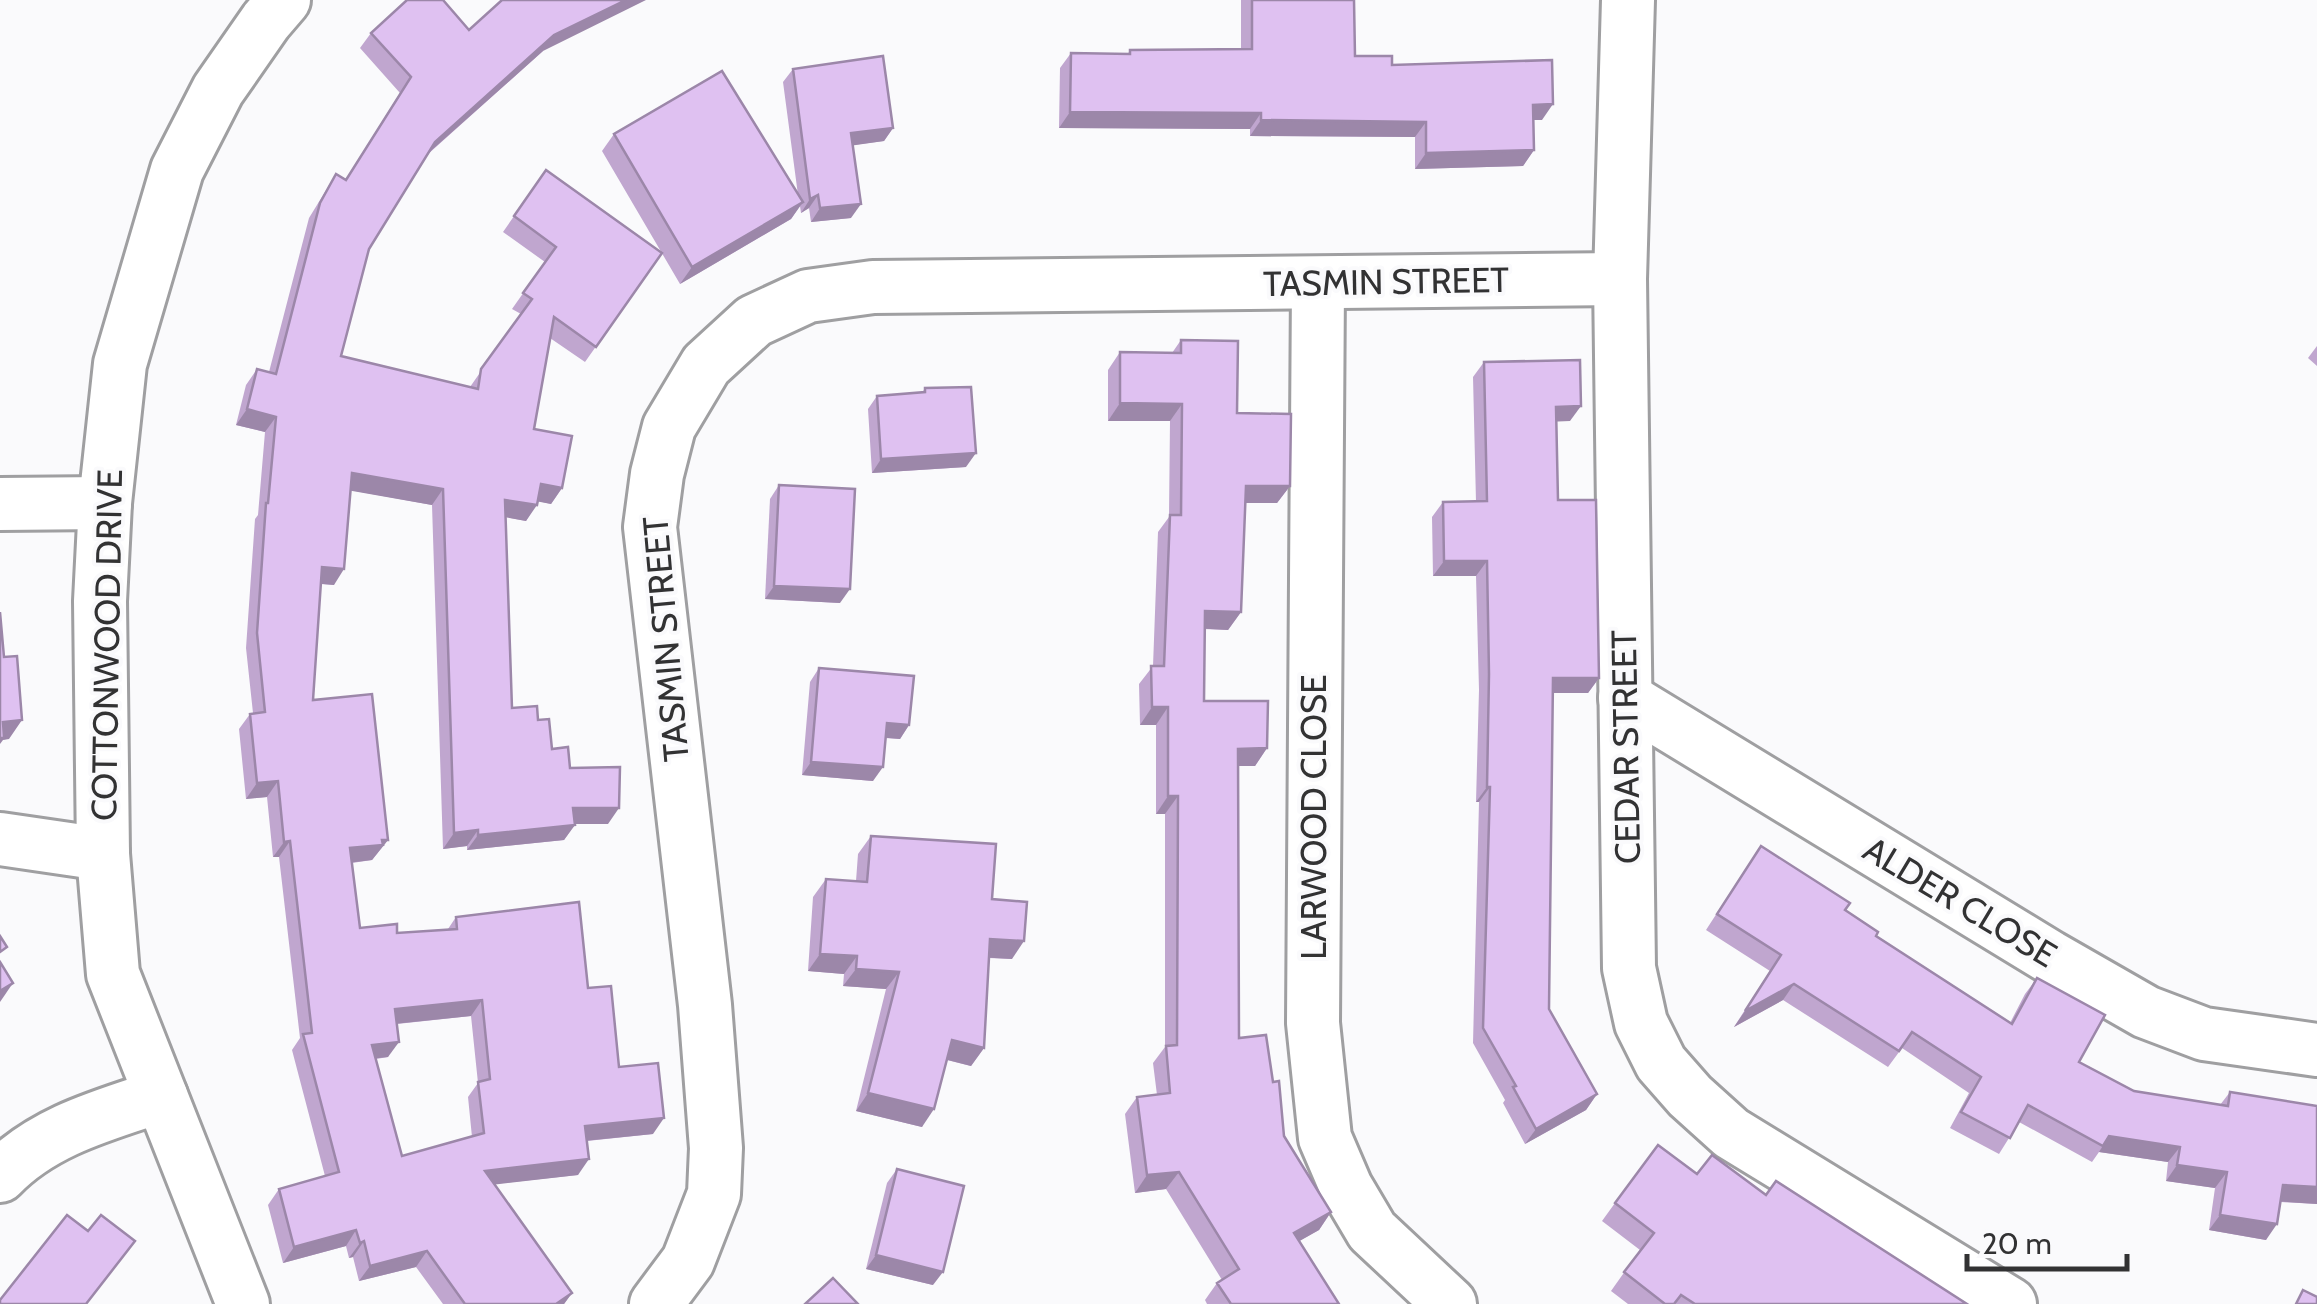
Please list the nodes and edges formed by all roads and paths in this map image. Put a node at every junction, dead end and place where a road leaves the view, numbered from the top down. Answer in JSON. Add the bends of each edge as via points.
{"nodes":[{"id":1,"x":284,"y":0,"type":"edge"},
{"id":2,"x":1628,"y":0,"type":"edge"},
{"id":3,"x":1620,"y":278,"type":"junction"},
{"id":4,"x":1318,"y":284,"type":"junction"},
{"id":5,"x":105,"y":503,"type":"junction"},
{"id":6,"x":0,"y":504,"type":"edge"},
{"id":7,"x":1626,"y":698,"type":"junction"},
{"id":8,"x":0,"y":838,"type":"edge"},
{"id":9,"x":104,"y":854,"type":"junction"},
{"id":10,"x":2317,"y":1050,"type":"edge"},
{"id":11,"x":161,"y":1096,"type":"junction"},
{"id":12,"x":0,"y":1176,"type":"edge"},
{"id":13,"x":243,"y":1304,"type":"edge"},
{"id":14,"x":656,"y":1304,"type":"edge"},
{"id":15,"x":1450,"y":1304,"type":"edge"},
{"id":16,"x":2010,"y":1304,"type":"edge"}],
"edges":[{"from":1,"to":5,"type":"street","name":"COTTONWOOD DRIVE","via":[[218,90],[177,170],[120,364]]},
{"from":2,"to":3,"type":"street","name":"CEDAR STREET"},
{"from":3,"to":4,"type":"street","name":"TASMIN STREET"},
{"from":3,"to":7,"type":"street","name":"CEDAR STREET"},
{"from":4,"to":14,"type":"street","name":"TASMIN STREET","via":[[873,286],[808,296],[754,320],[706,365],[670,426],[650,528],[702,986],[714,1194],[688,1261]]},
{"from":4,"to":15,"type":"street","name":"LARWOOD CLOSE","via":[[1312,1023],[1326,1138],[1372,1231]]},
{"from":5,"to":6,"type":"street"},
{"from":5,"to":9,"type":"street","name":"COTTONWOOD DRIVE"},
{"from":7,"to":10,"type":"street","name":"ALDER CLOSE","via":[[2146,1012],[2204,1034]]},
{"from":7,"to":16,"type":"street","name":"CEDAR STREET","via":[[1629,968],[1641,1023],[1662,1062],[1731,1133]]},
{"from":8,"to":9,"type":"street"},
{"from":9,"to":11,"type":"street","name":"COTTONWOOD DRIVE","via":[[113,974]]},
{"from":11,"to":12,"type":"street","via":[[61,1131]]},
{"from":11,"to":13,"type":"street","name":"COTTONWOOD DRIVE"}]}
